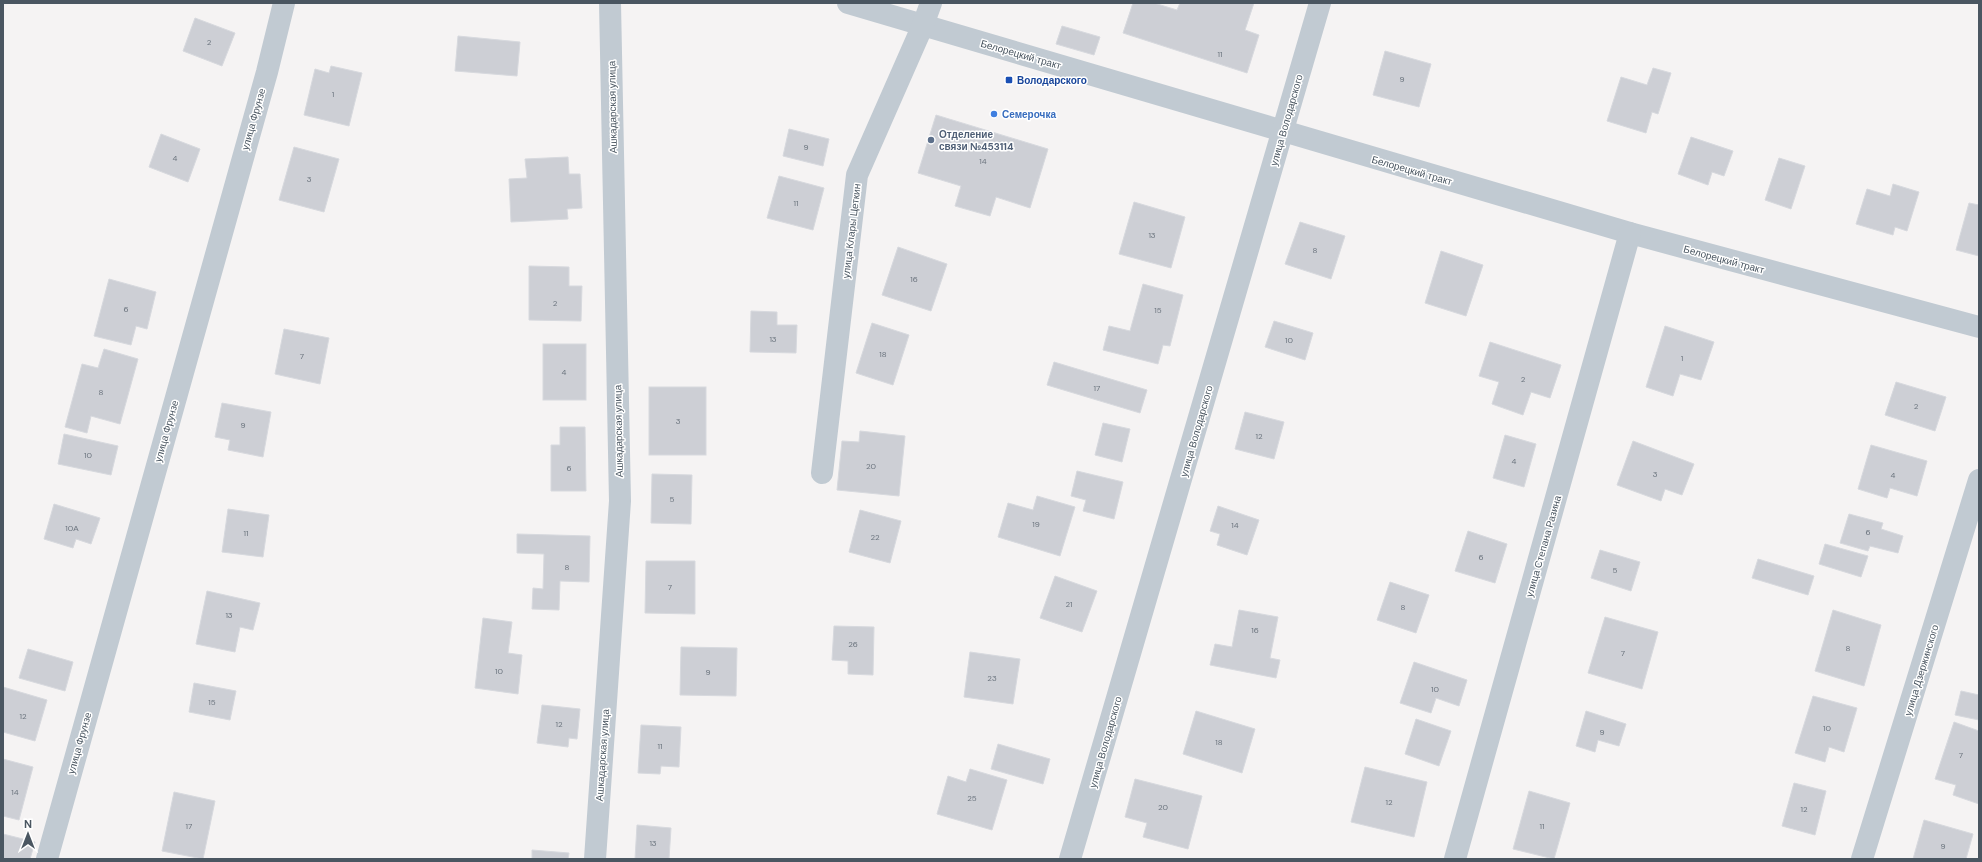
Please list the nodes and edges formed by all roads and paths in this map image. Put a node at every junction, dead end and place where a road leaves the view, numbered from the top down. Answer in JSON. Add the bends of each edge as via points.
{"nodes":[{"id":1,"x":284,"y":3,"type":"edge"},
{"id":2,"x":610,"y":3,"type":"edge"},
{"id":3,"x":848,"y":3,"type":"edge"},
{"id":4,"x":931,"y":3,"type":"edge"},
{"id":5,"x":1320,"y":3,"type":"edge"},
{"id":6,"x":924,"y":25,"type":"junction"},
{"id":7,"x":1283,"y":132,"type":"junction"},
{"id":8,"x":1630,"y":234,"type":"junction"},
{"id":9,"x":1979,"y":327,"type":"edge"},
{"id":10,"x":822,"y":473,"type":"dead end"},
{"id":11,"x":1979,"y":480,"type":"edge"},
{"id":12,"x":47,"y":859,"type":"edge"},
{"id":13,"x":595,"y":859,"type":"edge"},
{"id":14,"x":1070,"y":859,"type":"edge"},
{"id":15,"x":1455,"y":859,"type":"edge"},
{"id":16,"x":1862,"y":859,"type":"edge"}],
"edges":[{"from":1,"to":12,"type":"street","name":"улица Фрунзе"},
{"from":2,"to":13,"type":"street","name":"Ашкадарская улица","via":[[620,501]]},
{"from":3,"to":6,"type":"street","name":"Белорецкий тракт"},
{"from":4,"to":6,"type":"street","name":"улица Клары Цеткин"},
{"from":5,"to":7,"type":"street","name":"улица Володарского"},
{"from":6,"to":7,"type":"street","name":"Белорецкий тракт"},
{"from":6,"to":10,"type":"street","name":"улица Клары Цеткин","via":[[857,175]]},
{"from":7,"to":8,"type":"street","name":"Белорецкий тракт"},
{"from":7,"to":14,"type":"street","name":"улица Володарского"},
{"from":8,"to":9,"type":"street","name":"Белорецкий тракт"},
{"from":8,"to":15,"type":"street","name":"улица Степана Разина"},
{"from":11,"to":16,"type":"street","name":"улица Дзержинского"}]}
